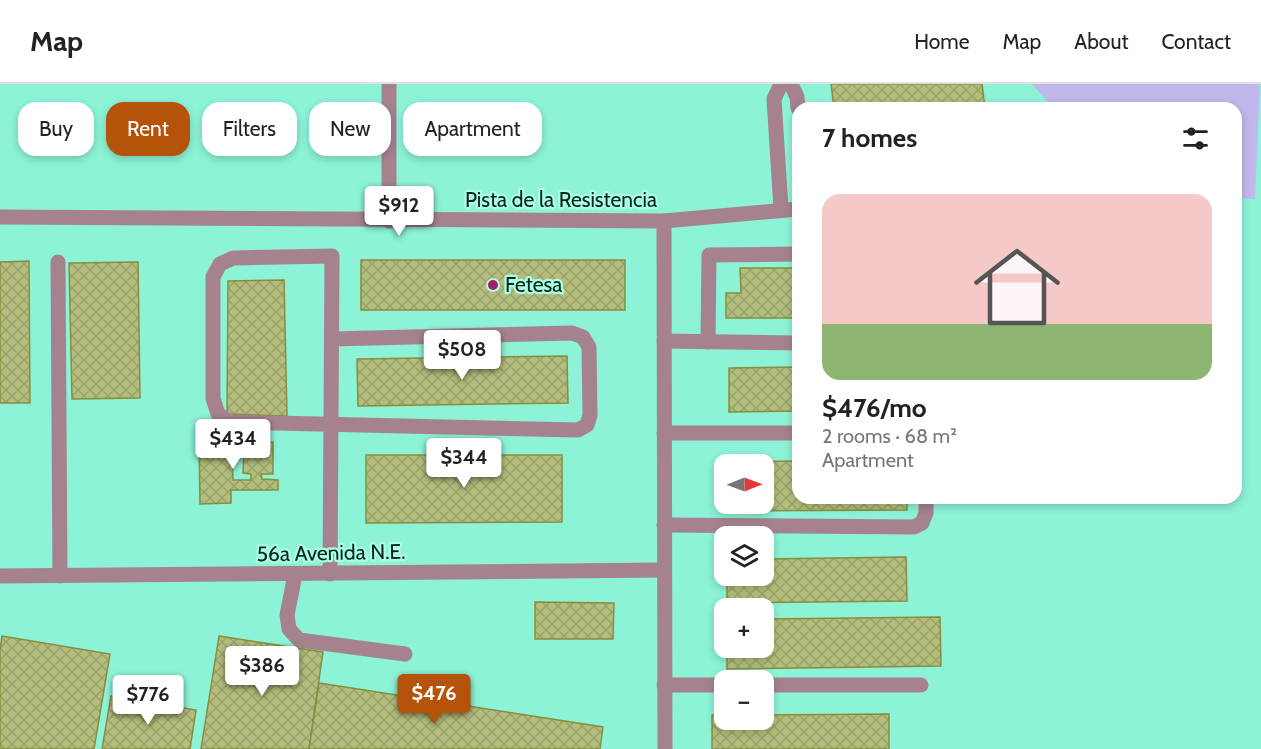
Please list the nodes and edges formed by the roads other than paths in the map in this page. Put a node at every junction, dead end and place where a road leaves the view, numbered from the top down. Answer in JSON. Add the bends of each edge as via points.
{"nodes":[{"id":1,"x":389,"y":84,"type":"edge"},
{"id":2,"x":781,"y":84,"type":"edge"},
{"id":3,"x":791,"y":84,"type":"edge"},
{"id":4,"x":797,"y":102,"type":"edge"},
{"id":5,"x":781,"y":209,"type":"junction"},
{"id":6,"x":792,"y":209,"type":"edge"},
{"id":7,"x":0,"y":217,"type":"edge"},
{"id":8,"x":389,"y":220,"type":"junction"},
{"id":9,"x":664,"y":221,"type":"junction"},
{"id":10,"x":792,"y":254,"type":"edge"},
{"id":11,"x":58,"y":262,"type":"dead end"},
{"id":12,"x":332,"y":339,"type":"junction"},
{"id":13,"x":664,"y":341,"type":"junction"},
{"id":14,"x":708,"y":342,"type":"junction"},
{"id":15,"x":792,"y":343,"type":"edge"},
{"id":16,"x":332,"y":425,"type":"junction"},
{"id":17,"x":664,"y":433,"type":"junction"},
{"id":18,"x":792,"y":433,"type":"edge"},
{"id":19,"x":926,"y":504,"type":"edge"},
{"id":20,"x":664,"y":525,"type":"junction"},
{"id":21,"x":663,"y":570,"type":"junction"},
{"id":22,"x":330,"y":574,"type":"junction"},
{"id":23,"x":295,"y":575,"type":"junction"},
{"id":24,"x":0,"y":576,"type":"edge"},
{"id":25,"x":60,"y":576,"type":"junction"},
{"id":26,"x":405,"y":654,"type":"dead end"},
{"id":27,"x":664,"y":685,"type":"junction"},
{"id":28,"x":714,"y":685,"type":"edge"},
{"id":29,"x":774,"y":685,"type":"edge"},
{"id":30,"x":921,"y":685,"type":"dead end"},
{"id":31,"x":665,"y":749,"type":"edge"}],
"edges":[{"from":1,"to":8,"type":"street"},
{"from":2,"to":5,"type":"street","via":[[774,99]]},
{"from":3,"to":4,"type":"street"},
{"from":5,"to":6,"type":"street","name":"Pista de la Resistencia"},
{"from":5,"to":9,"type":"street","name":"Pista de la Resistencia"},
{"from":7,"to":8,"type":"street","name":"Pista de la Resistencia"},
{"from":8,"to":9,"type":"street","name":"Pista de la Resistencia"},
{"from":9,"to":13,"type":"street"},
{"from":10,"to":14,"type":"street","via":[[709,255]]},
{"from":11,"to":25,"type":"street"},
{"from":12,"to":16,"type":"street"},
{"from":12,"to":16,"type":"street","via":[[332,256],[233,258],[220,264],[213,278],[213,398],[218,414],[230,422]]},
{"from":12,"to":16,"type":"street","via":[[572,333],[583,337],[589,347],[590,415],[587,425],[578,430]]},
{"from":13,"to":14,"type":"street"},
{"from":13,"to":17,"type":"street"},
{"from":14,"to":15,"type":"street"},
{"from":16,"to":22,"type":"street"},
{"from":17,"to":18,"type":"street"},
{"from":17,"to":20,"type":"street"},
{"from":19,"to":20,"type":"street","via":[[922,523],[914,527]]},
{"from":20,"to":21,"type":"street"},
{"from":21,"to":22,"type":"street","name":"56a Avenida N.E."},
{"from":21,"to":27,"type":"street"},
{"from":22,"to":23,"type":"street","name":"56a Avenida N.E."},
{"from":23,"to":25,"type":"street","name":"56a Avenida N.E."},
{"from":23,"to":26,"type":"street","via":[[287,615],[289,629],[299,639]]},
{"from":24,"to":25,"type":"street","name":"56a Avenida N.E."},
{"from":27,"to":28,"type":"street"},
{"from":27,"to":31,"type":"street"},
{"from":29,"to":30,"type":"street"}]}
